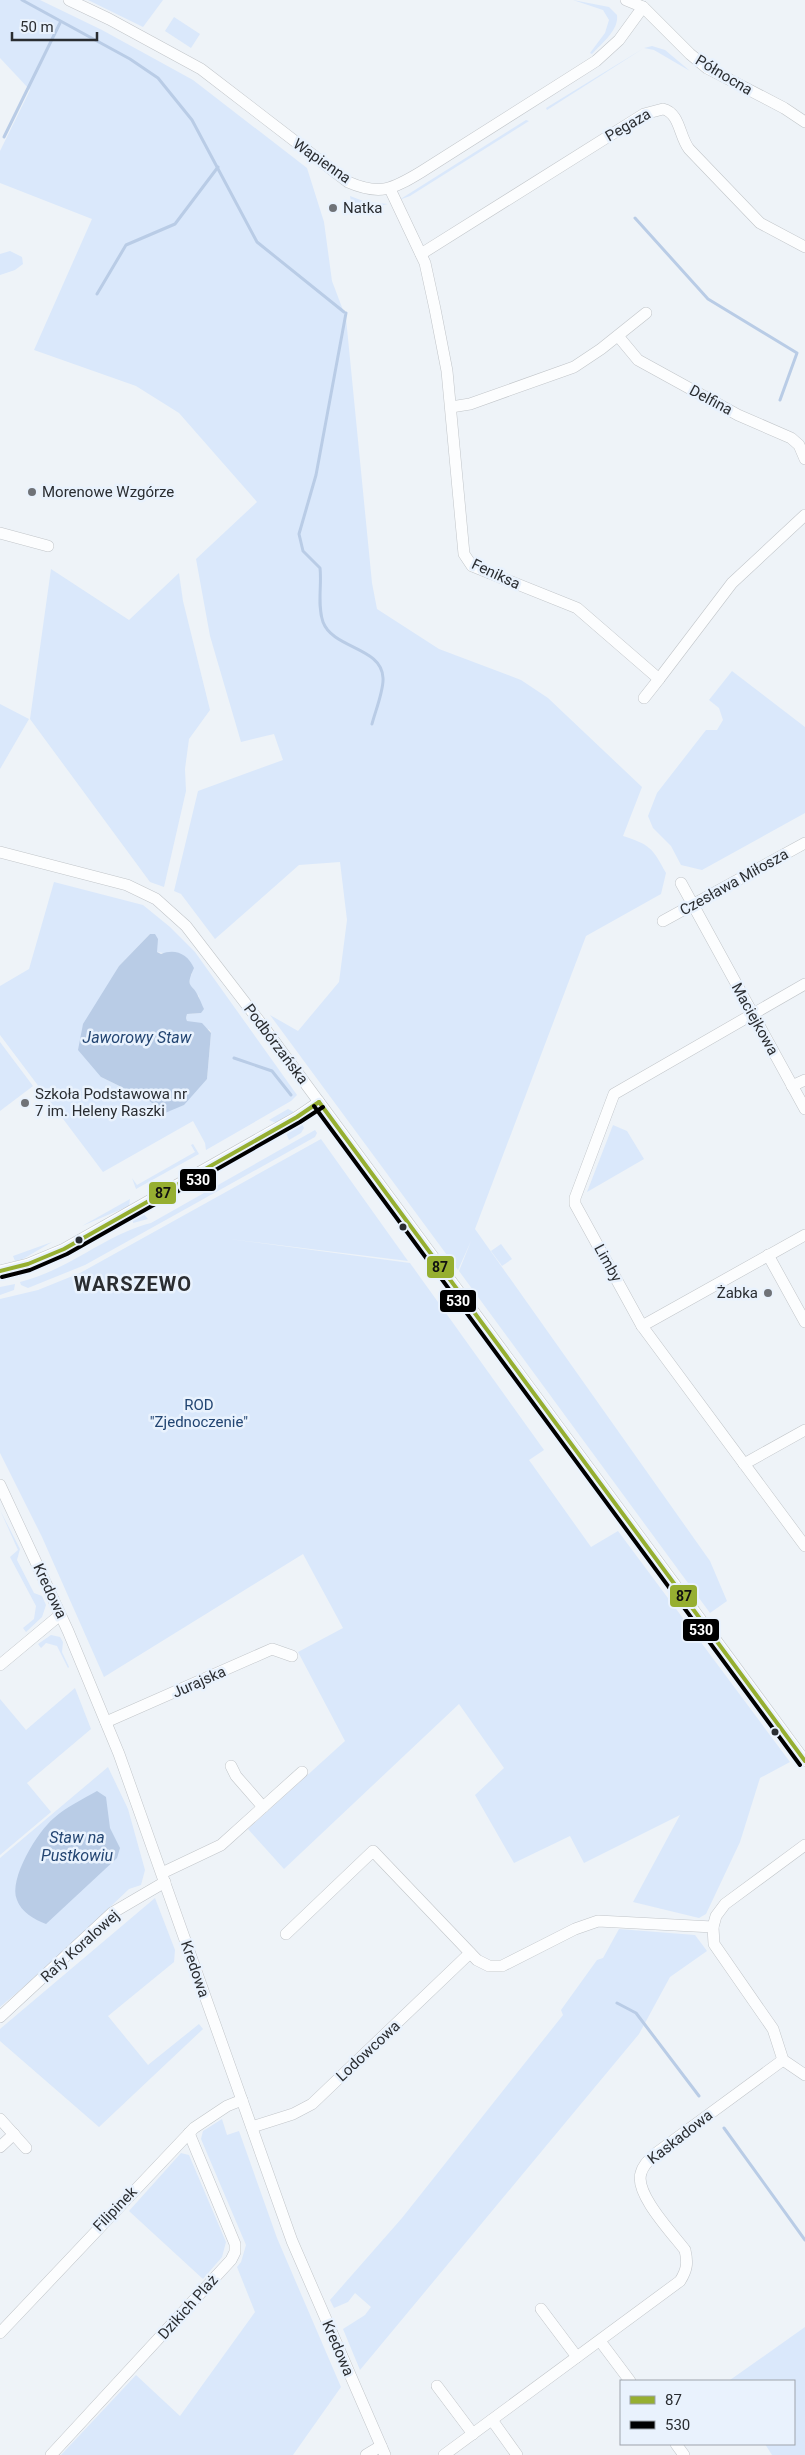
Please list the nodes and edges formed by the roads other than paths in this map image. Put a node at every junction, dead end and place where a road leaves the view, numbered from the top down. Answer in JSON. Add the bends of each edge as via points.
{"nodes":[{"id":1,"x":68,"y":0,"type":"edge"},
{"id":2,"x":626,"y":0,"type":"edge"},
{"id":3,"x":642,"y":3,"type":"edge"},
{"id":4,"x":805,"y":121,"type":"edge"},
{"id":5,"x":390,"y":189,"type":"junction"},
{"id":6,"x":805,"y":247,"type":"edge"},
{"id":7,"x":421,"y":254,"type":"junction"},
{"id":8,"x":646,"y":313,"type":"dead end"},
{"id":9,"x":618,"y":336,"type":"junction"},
{"id":10,"x":450,"y":407,"type":"junction"},
{"id":11,"x":805,"y":459,"type":"edge"},
{"id":12,"x":805,"y":515,"type":"edge"},
{"id":13,"x":0,"y":533,"type":"edge"},
{"id":14,"x":48,"y":546,"type":"dead end"},
{"id":15,"x":659,"y":678,"type":"junction"},
{"id":16,"x":644,"y":698,"type":"dead end"},
{"id":17,"x":805,"y":843,"type":"edge"},
{"id":18,"x":0,"y":852,"type":"edge"},
{"id":19,"x":680,"y":883,"type":"dead end"},
{"id":20,"x":693,"y":905,"type":"junction"},
{"id":21,"x":663,"y":921,"type":"dead end"},
{"id":22,"x":805,"y":984,"type":"edge"},
{"id":23,"x":752,"y":1013,"type":"junction"},
{"id":24,"x":805,"y":1080,"type":"edge"},
{"id":25,"x":792,"y":1086,"type":"junction"},
{"id":26,"x":319,"y":1102,"type":"junction"},
{"id":27,"x":805,"y":1109,"type":"edge"},
{"id":28,"x":805,"y":1235,"type":"edge"},
{"id":29,"x":768,"y":1255,"type":"junction"},
{"id":30,"x":0,"y":1271,"type":"edge"},
{"id":31,"x":805,"y":1322,"type":"edge"},
{"id":32,"x":642,"y":1326,"type":"junction"},
{"id":33,"x":805,"y":1430,"type":"edge"},
{"id":34,"x":744,"y":1464,"type":"junction"},
{"id":35,"x":0,"y":1485,"type":"edge"},
{"id":36,"x":805,"y":1546,"type":"edge"},
{"id":37,"x":60,"y":1614,"type":"junction"},
{"id":38,"x":292,"y":1656,"type":"dead end"},
{"id":39,"x":0,"y":1665,"type":"edge"},
{"id":40,"x":106,"y":1722,"type":"junction"},
{"id":41,"x":805,"y":1761,"type":"edge"},
{"id":42,"x":231,"y":1766,"type":"dead end"},
{"id":43,"x":302,"y":1772,"type":"dead end"},
{"id":44,"x":263,"y":1806,"type":"junction"},
{"id":45,"x":805,"y":1845,"type":"edge"},
{"id":46,"x":164,"y":1877,"type":"junction"},
{"id":47,"x":713,"y":1927,"type":"junction"},
{"id":48,"x":286,"y":1934,"type":"dead end"},
{"id":49,"x":470,"y":1953,"type":"junction"},
{"id":50,"x":0,"y":2017,"type":"edge"},
{"id":51,"x":783,"y":2060,"type":"junction"},
{"id":52,"x":805,"y":2076,"type":"edge"},
{"id":53,"x":242,"y":2100,"type":"junction"},
{"id":54,"x":0,"y":2119,"type":"edge"},
{"id":55,"x":252,"y":2127,"type":"junction"},
{"id":56,"x":189,"y":2133,"type":"junction"},
{"id":57,"x":14,"y":2134,"type":"junction"},
{"id":58,"x":0,"y":2147,"type":"edge"},
{"id":59,"x":26,"y":2148,"type":"dead end"},
{"id":60,"x":540,"y":2309,"type":"dead end"},
{"id":61,"x":0,"y":2332,"type":"edge"},
{"id":62,"x":600,"y":2341,"type":"junction"},
{"id":63,"x":577,"y":2358,"type":"junction"},
{"id":64,"x":629,"y":2380,"type":"edge"},
{"id":65,"x":437,"y":2386,"type":"dead end"},
{"id":66,"x":492,"y":2420,"type":"junction"},
{"id":67,"x":473,"y":2434,"type":"junction"},
{"id":68,"x":383,"y":2451,"type":"edge"},
{"id":69,"x":51,"y":2455,"type":"edge"},
{"id":70,"x":366,"y":2455,"type":"edge"},
{"id":71,"x":444,"y":2455,"type":"edge"},
{"id":72,"x":517,"y":2455,"type":"edge"}],
"edges":[{"from":1,"to":5,"type":"street","name":"Wapienna","via":[[109,18],[201,69],[348,182],[368,189]]},
{"from":2,"to":3,"type":"street","name":"Północna"},
{"from":3,"to":4,"type":"street","name":"Północna","via":[[690,54],[710,70]]},
{"from":3,"to":5,"type":"street","via":[[618,42],[589,66]]},
{"from":5,"to":7,"type":"street","name":"Feniksa"},
{"from":6,"to":7,"type":"street","name":"Pegaza","via":[[755,219],[689,149],[681,138],[676,118],[663,109],[644,114]]},
{"from":7,"to":10,"type":"street","name":"Feniksa","via":[[436,309]]},
{"from":8,"to":9,"type":"street"},
{"from":9,"to":10,"type":"street","via":[[593,356],[565,370],[470,404]]},
{"from":9,"to":11,"type":"street","name":"Delfina","via":[[638,360],[738,415],[791,438]]},
{"from":10,"to":15,"type":"street","name":"Feniksa","via":[[464,554],[468,562],[577,608]]},
{"from":12,"to":15,"type":"street","via":[[732,583]]},
{"from":13,"to":14,"type":"street"},
{"from":15,"to":16,"type":"street"},
{"from":17,"to":20,"type":"street","name":"Czesława Miłosza"},
{"from":18,"to":26,"type":"street","name":"Podbórzańska","via":[[127,885],[162,903],[206,950]]},
{"from":19,"to":20,"type":"street","name":"Maciejkowa"},
{"from":20,"to":21,"type":"street","name":"Czesława Miłosza"},
{"from":20,"to":23,"type":"street","name":"Maciejkowa"},
{"from":22,"to":23,"type":"street","name":"Limby"},
{"from":23,"to":25,"type":"street","name":"Maciejkowa"},
{"from":23,"to":32,"type":"street","name":"Limby","via":[[614,1094],[575,1198]]},
{"from":24,"to":25,"type":"street"},
{"from":25,"to":27,"type":"street","name":"Maciejkowa"},
{"from":26,"to":30,"type":"street","via":[[69,1246],[28,1264]]},
{"from":26,"to":41,"type":"street","name":"Podbórzańska"},
{"from":28,"to":29,"type":"street"},
{"from":29,"to":31,"type":"street"},
{"from":29,"to":32,"type":"street"},
{"from":32,"to":34,"type":"street","name":"Limby"},
{"from":33,"to":34,"type":"street"},
{"from":34,"to":36,"type":"street","name":"Limby"},
{"from":35,"to":37,"type":"street","name":"Kredowa"},
{"from":37,"to":39,"type":"street"},
{"from":37,"to":40,"type":"street","name":"Kredowa"},
{"from":38,"to":40,"type":"street","name":"Jurajska","via":[[272,1650]]},
{"from":40,"to":46,"type":"street","name":"Kredowa"},
{"from":42,"to":44,"type":"street"},
{"from":43,"to":44,"type":"street"},
{"from":44,"to":46,"type":"street","via":[[221,1845]]},
{"from":45,"to":47,"type":"street","via":[[725,1904]]},
{"from":46,"to":50,"type":"street","name":"Rafy Koralowej","via":[[112,1913]]},
{"from":46,"to":53,"type":"street","name":"Kredowa"},
{"from":47,"to":49,"type":"street","via":[[598,1921],[575,1929],[502,1966],[482,1964]]},
{"from":47,"to":51,"type":"street","via":[[718,1954],[773,2029]]},
{"from":48,"to":49,"type":"street","via":[[374,1851]]},
{"from":49,"to":55,"type":"street","name":"Lodowcowa","via":[[312,2104],[293,2114]]},
{"from":51,"to":52,"type":"street"},
{"from":51,"to":62,"type":"street","name":"Kaskadowa","via":[[645,2164],[640,2174],[643,2194],[684,2250],[686,2272],[680,2282]]},
{"from":53,"to":55,"type":"street","name":"Kredowa"},
{"from":53,"to":56,"type":"street","name":"Filipinek","via":[[227,2106]]},
{"from":54,"to":57,"type":"street"},
{"from":55,"to":68,"type":"street","name":"Kredowa","via":[[292,2241]]},
{"from":56,"to":61,"type":"street","name":"Filipinek"},
{"from":56,"to":69,"type":"street","name":"Dzikich Plaż","via":[[235,2244],[235,2252],[175,2322]]},
{"from":57,"to":58,"type":"street"},
{"from":57,"to":59,"type":"street"},
{"from":60,"to":63,"type":"street"},
{"from":62,"to":63,"type":"street","name":"Kaskadowa"},
{"from":62,"to":64,"type":"street"},
{"from":63,"to":66,"type":"street","name":"Kaskadowa"},
{"from":65,"to":67,"type":"street"},
{"from":66,"to":67,"type":"street","name":"Kaskadowa"},
{"from":66,"to":72,"type":"street"},
{"from":67,"to":71,"type":"street","name":"Kaskadowa"},
{"from":68,"to":70,"type":"street"}]}
